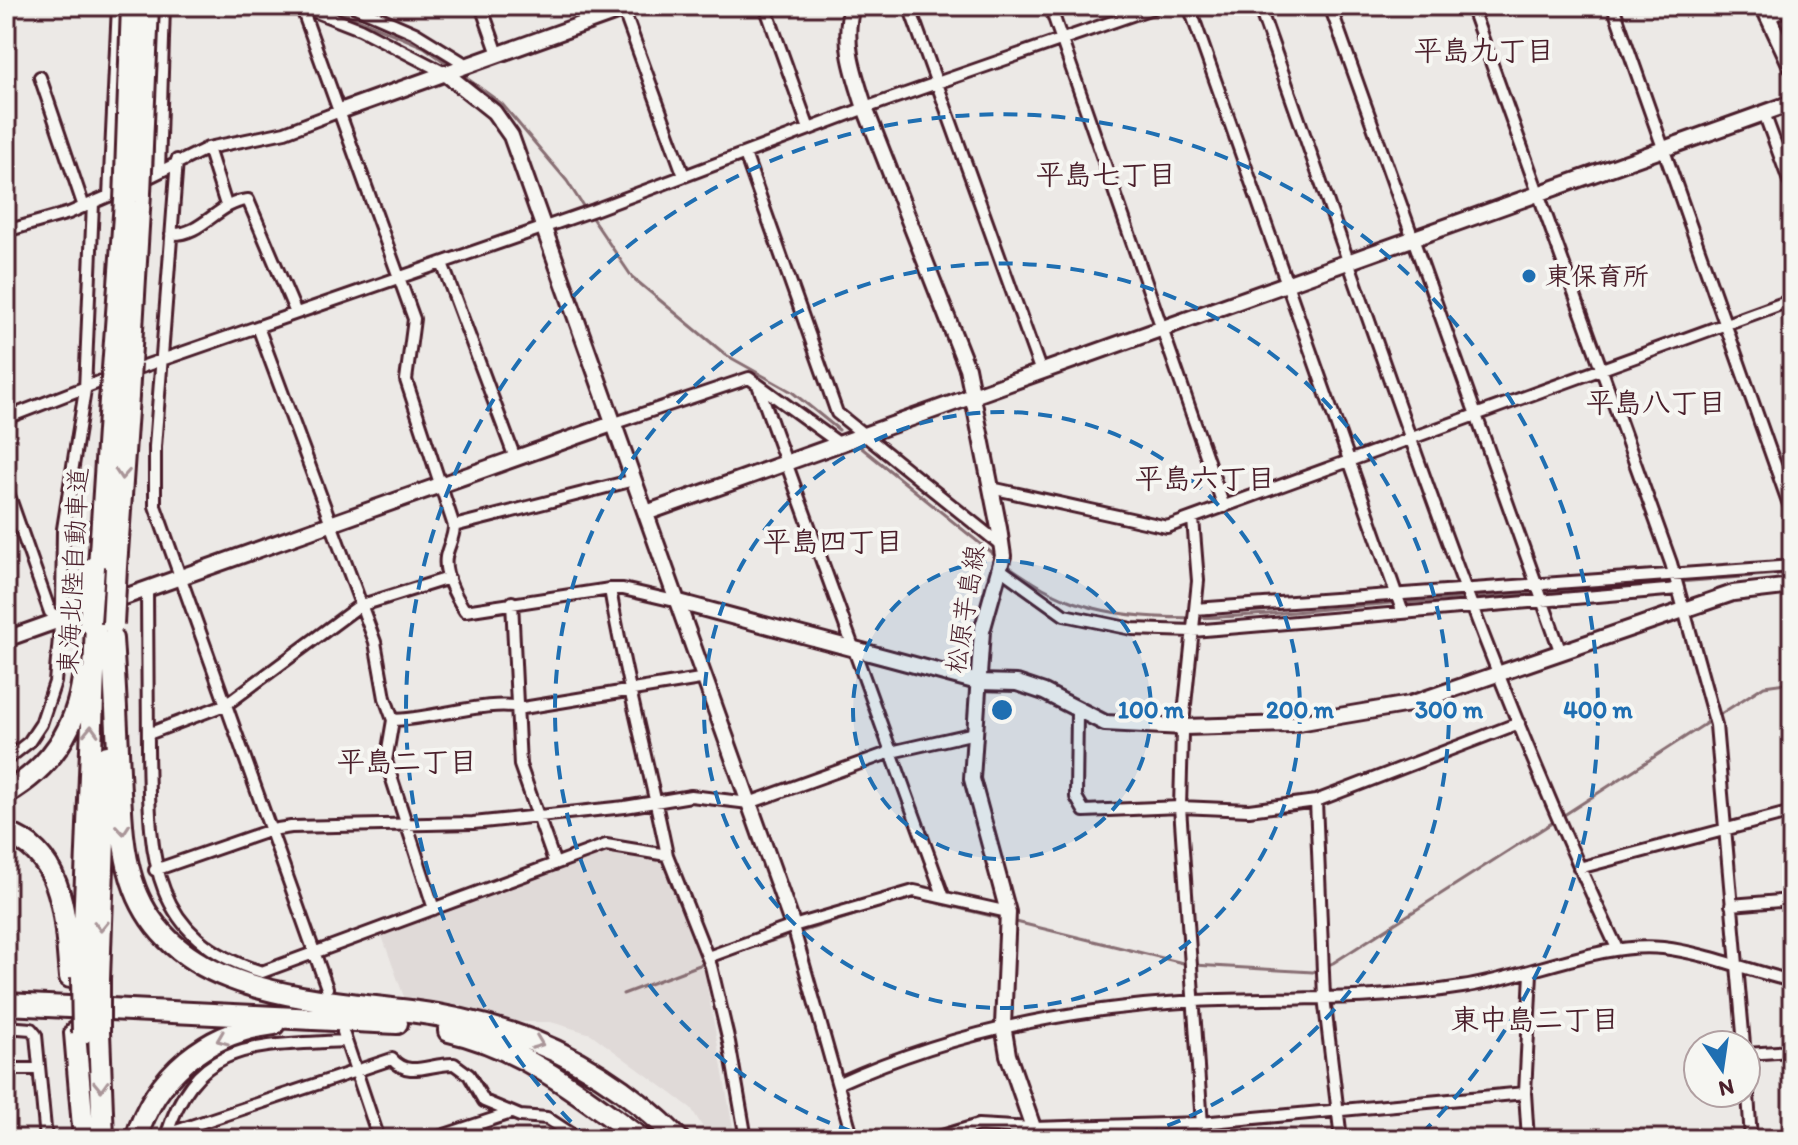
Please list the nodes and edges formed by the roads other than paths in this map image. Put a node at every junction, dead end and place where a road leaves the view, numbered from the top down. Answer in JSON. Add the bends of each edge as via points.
{"nodes":[{"id":1,"x":118,"y":6,"type":"edge"},
{"id":2,"x":132,"y":6,"type":"edge"},
{"id":3,"x":148,"y":6,"type":"edge"},
{"id":4,"x":164,"y":6,"type":"edge"},
{"id":5,"x":301,"y":6,"type":"edge"},
{"id":6,"x":353,"y":6,"type":"edge"},
{"id":7,"x":481,"y":6,"type":"edge"},
{"id":8,"x":765,"y":6,"type":"edge"},
{"id":9,"x":852,"y":6,"type":"edge"},
{"id":10,"x":909,"y":6,"type":"edge"},
{"id":11,"x":1050,"y":6,"type":"edge"},
{"id":12,"x":1158,"y":6,"type":"edge"},
{"id":13,"x":1189,"y":6,"type":"edge"},
{"id":14,"x":1259,"y":6,"type":"edge"},
{"id":15,"x":1330,"y":6,"type":"edge"},
{"id":16,"x":1471,"y":6,"type":"edge"},
{"id":17,"x":1613,"y":6,"type":"edge"},
{"id":18,"x":1786,"y":6,"type":"edge"},
{"id":19,"x":626,"y":7,"type":"edge"},
{"id":20,"x":1765,"y":11,"type":"edge"},
{"id":21,"x":1063,"y":40,"type":"junction"},
{"id":22,"x":498,"y":54,"type":"junction"},
{"id":23,"x":1792,"y":68,"type":"edge"},
{"id":24,"x":455,"y":69,"type":"junction"},
{"id":25,"x":40,"y":77,"type":"dead end"},
{"id":26,"x":937,"y":85,"type":"junction"},
{"id":27,"x":1792,"y":103,"type":"edge"},
{"id":28,"x":865,"y":108,"type":"junction"},
{"id":29,"x":340,"y":111,"type":"junction"},
{"id":30,"x":1764,"y":113,"type":"junction"},
{"id":31,"x":809,"y":129,"type":"junction"},
{"id":32,"x":208,"y":148,"type":"junction"},
{"id":33,"x":1664,"y":149,"type":"junction"},
{"id":34,"x":745,"y":154,"type":"junction"},
{"id":35,"x":177,"y":160,"type":"junction"},
{"id":36,"x":159,"y":171,"type":"junction"},
{"id":37,"x":684,"y":176,"type":"junction"},
{"id":38,"x":1792,"y":189,"type":"edge"},
{"id":39,"x":1538,"y":194,"type":"junction"},
{"id":40,"x":125,"y":197,"type":"junction"},
{"id":41,"x":88,"y":205,"type":"junction"},
{"id":42,"x":226,"y":205,"type":"junction"},
{"id":43,"x":543,"y":226,"type":"junction"},
{"id":44,"x":6,"y":231,"type":"edge"},
{"id":45,"x":171,"y":234,"type":"junction"},
{"id":46,"x":1413,"y":239,"type":"junction"},
{"id":47,"x":1350,"y":261,"type":"junction"},
{"id":48,"x":442,"y":263,"type":"junction"},
{"id":49,"x":401,"y":277,"type":"junction"},
{"id":50,"x":1288,"y":283,"type":"junction"},
{"id":51,"x":1792,"y":300,"type":"edge"},
{"id":52,"x":296,"y":313,"type":"junction"},
{"id":53,"x":1727,"y":324,"type":"junction"},
{"id":54,"x":258,"y":327,"type":"junction"},
{"id":55,"x":1161,"y":329,"type":"junction"},
{"id":56,"x":161,"y":361,"type":"junction"},
{"id":57,"x":1600,"y":370,"type":"junction"},
{"id":58,"x":1041,"y":372,"type":"junction"},
{"id":59,"x":758,"y":385,"type":"junction"},
{"id":60,"x":85,"y":390,"type":"junction"},
{"id":61,"x":975,"y":395,"type":"junction"},
{"id":62,"x":119,"y":398,"type":"junction"},
{"id":63,"x":1476,"y":415,"type":"junction"},
{"id":64,"x":6,"y":418,"type":"edge"},
{"id":65,"x":615,"y":423,"type":"junction"},
{"id":66,"x":865,"y":434,"type":"junction"},
{"id":67,"x":1411,"y":439,"type":"junction"},
{"id":68,"x":840,"y":444,"type":"junction"},
{"id":69,"x":515,"y":458,"type":"junction"},
{"id":70,"x":1352,"y":460,"type":"junction"},
{"id":71,"x":787,"y":463,"type":"junction"},
{"id":72,"x":634,"y":480,"type":"junction"},
{"id":73,"x":439,"y":485,"type":"junction"},
{"id":74,"x":6,"y":487,"type":"edge"},
{"id":75,"x":991,"y":488,"type":"junction"},
{"id":76,"x":1224,"y":507,"type":"junction"},
{"id":77,"x":646,"y":513,"type":"junction"},
{"id":78,"x":1792,"y":513,"type":"edge"},
{"id":79,"x":1193,"y":519,"type":"junction"},
{"id":80,"x":329,"y":524,"type":"junction"},
{"id":81,"x":454,"y":526,"type":"junction"},
{"id":82,"x":1001,"y":559,"type":"junction"},
{"id":83,"x":1792,"y":566,"type":"edge"},
{"id":84,"x":103,"y":567,"type":"junction"},
{"id":85,"x":181,"y":577,"type":"junction"},
{"id":86,"x":449,"y":578,"type":"junction"},
{"id":87,"x":1677,"y":583,"type":"junction"},
{"id":88,"x":1792,"y":586,"type":"edge"},
{"id":89,"x":610,"y":589,"type":"junction"},
{"id":90,"x":147,"y":590,"type":"junction"},
{"id":91,"x":1540,"y":593,"type":"junction"},
{"id":92,"x":1470,"y":598,"type":"junction"},
{"id":93,"x":512,"y":602,"type":"junction"},
{"id":94,"x":679,"y":602,"type":"junction"},
{"id":95,"x":1399,"y":604,"type":"junction"},
{"id":96,"x":359,"y":606,"type":"junction"},
{"id":97,"x":1685,"y":610,"type":"junction"},
{"id":98,"x":1194,"y":619,"type":"junction"},
{"id":99,"x":61,"y":620,"type":"junction"},
{"id":100,"x":103,"y":627,"type":"junction"},
{"id":101,"x":6,"y":639,"type":"edge"},
{"id":102,"x":855,"y":650,"type":"junction"},
{"id":103,"x":1561,"y":653,"type":"junction"},
{"id":104,"x":1499,"y":675,"type":"junction"},
{"id":105,"x":706,"y":678,"type":"junction"},
{"id":106,"x":978,"y":682,"type":"junction"},
{"id":107,"x":629,"y":691,"type":"junction"},
{"id":108,"x":227,"y":704,"type":"junction"},
{"id":109,"x":515,"y":705,"type":"junction"},
{"id":110,"x":1077,"y":711,"type":"junction"},
{"id":111,"x":393,"y":720,"type":"junction"},
{"id":112,"x":1519,"y":723,"type":"junction"},
{"id":113,"x":1184,"y":727,"type":"junction"},
{"id":114,"x":975,"y":733,"type":"junction"},
{"id":115,"x":148,"y":734,"type":"junction"},
{"id":116,"x":891,"y":752,"type":"junction"},
{"id":117,"x":6,"y":760,"type":"edge"},
{"id":118,"x":6,"y":793,"type":"edge"},
{"id":119,"x":656,"y":800,"type":"junction"},
{"id":120,"x":1316,"y":801,"type":"junction"},
{"id":121,"x":749,"y":803,"type":"junction"},
{"id":122,"x":1180,"y":807,"type":"junction"},
{"id":123,"x":1792,"y":812,"type":"edge"},
{"id":124,"x":538,"y":817,"type":"junction"},
{"id":125,"x":404,"y":825,"type":"junction"},
{"id":126,"x":271,"y":830,"type":"junction"},
{"id":127,"x":1724,"y":832,"type":"junction"},
{"id":128,"x":6,"y":833,"type":"edge"},
{"id":129,"x":667,"y":855,"type":"junction"},
{"id":130,"x":555,"y":864,"type":"junction"},
{"id":131,"x":1579,"y":868,"type":"junction"},
{"id":132,"x":155,"y":870,"type":"junction"},
{"id":133,"x":943,"y":895,"type":"junction"},
{"id":134,"x":1792,"y":900,"type":"edge"},
{"id":135,"x":1731,"y":905,"type":"junction"},
{"id":136,"x":434,"y":909,"type":"junction"},
{"id":137,"x":1008,"y":918,"type":"junction"},
{"id":138,"x":794,"y":931,"type":"junction"},
{"id":139,"x":1617,"y":948,"type":"junction"},
{"id":140,"x":315,"y":953,"type":"junction"},
{"id":141,"x":710,"y":961,"type":"junction"},
{"id":142,"x":1736,"y":966,"type":"junction"},
{"id":143,"x":1531,"y":973,"type":"junction"},
{"id":144,"x":84,"y":977,"type":"junction"},
{"id":145,"x":1792,"y":981,"type":"edge"},
{"id":146,"x":327,"y":988,"type":"dead end"},
{"id":147,"x":6,"y":993,"type":"edge"},
{"id":148,"x":1324,"y":997,"type":"junction"},
{"id":149,"x":1193,"y":1001,"type":"junction"},
{"id":150,"x":6,"y":1004,"type":"edge"},
{"id":151,"x":382,"y":1014,"type":"junction"},
{"id":152,"x":1003,"y":1025,"type":"junction"},
{"id":153,"x":6,"y":1027,"type":"edge"},
{"id":154,"x":1742,"y":1029,"type":"edge"},
{"id":155,"x":85,"y":1033,"type":"junction"},
{"id":156,"x":1792,"y":1051,"type":"edge"},
{"id":157,"x":1762,"y":1053,"type":"edge"},
{"id":158,"x":6,"y":1069,"type":"edge"},
{"id":159,"x":39,"y":1069,"type":"junction"},
{"id":160,"x":356,"y":1071,"type":"junction"},
{"id":161,"x":839,"y":1083,"type":"junction"},
{"id":162,"x":1525,"y":1093,"type":"junction"},
{"id":163,"x":1749,"y":1109,"type":"edge"},
{"id":164,"x":1338,"y":1110,"type":"junction"},
{"id":165,"x":511,"y":1113,"type":"junction"},
{"id":166,"x":1201,"y":1123,"type":"junction"},
{"id":167,"x":1035,"y":1134,"type":"edge"},
{"id":168,"x":167,"y":1136,"type":"edge"},
{"id":169,"x":46,"y":1139,"type":"edge"},
{"id":170,"x":85,"y":1139,"type":"edge"},
{"id":171,"x":103,"y":1139,"type":"edge"},
{"id":172,"x":145,"y":1139,"type":"edge"},
{"id":173,"x":379,"y":1139,"type":"edge"},
{"id":174,"x":432,"y":1139,"type":"edge"},
{"id":175,"x":579,"y":1139,"type":"edge"},
{"id":176,"x":641,"y":1139,"type":"edge"},
{"id":177,"x":678,"y":1139,"type":"edge"},
{"id":178,"x":746,"y":1139,"type":"edge"},
{"id":179,"x":853,"y":1139,"type":"edge"},
{"id":180,"x":932,"y":1139,"type":"edge"},
{"id":181,"x":1203,"y":1139,"type":"edge"},
{"id":182,"x":1341,"y":1139,"type":"edge"},
{"id":183,"x":1528,"y":1139,"type":"edge"},
{"id":184,"x":1751,"y":1139,"type":"edge"}],
"edges":[{"from":1,"to":40,"type":"street"},
{"from":2,"to":40,"type":"highway","name":"東海北陸自動車道","bridge":true},
{"from":3,"to":40,"type":"highway","name":"東海北陸自動車道","bridge":true},
{"from":4,"to":36,"type":"street"},
{"from":5,"to":24,"type":"street"},
{"from":5,"to":29,"type":"street"},
{"from":6,"to":24,"type":"street","via":[[415,33]]},
{"from":7,"to":22,"type":"street"},
{"from":8,"to":31,"type":"street"},
{"from":9,"to":28,"type":"street","name":"松原芋島線","via":[[848,47]]},
{"from":10,"to":26,"type":"street"},
{"from":11,"to":21,"type":"street"},
{"from":12,"to":21,"type":"street"},
{"from":13,"to":50,"type":"street"},
{"from":14,"to":47,"type":"street"},
{"from":15,"to":46,"type":"street"},
{"from":16,"to":39,"type":"street"},
{"from":17,"to":33,"type":"street"},
{"from":18,"to":20,"type":"street"},
{"from":19,"to":22,"type":"street"},
{"from":19,"to":37,"type":"street"},
{"from":20,"to":23,"type":"street"},
{"from":21,"to":26,"type":"street"},
{"from":21,"to":55,"type":"street"},
{"from":22,"to":24,"type":"street"},
{"from":24,"to":29,"type":"street"},
{"from":24,"to":43,"type":"street","via":[[511,136]]},
{"from":25,"to":41,"type":"street"},
{"from":26,"to":28,"type":"street"},
{"from":26,"to":58,"type":"street"},
{"from":27,"to":30,"type":"street"},
{"from":28,"to":31,"type":"street"},
{"from":28,"to":61,"type":"street","name":"松原芋島線"},
{"from":29,"to":32,"type":"street","via":[[285,132]]},
{"from":29,"to":49,"type":"street"},
{"from":30,"to":33,"type":"street"},
{"from":30,"to":38,"type":"street"},
{"from":31,"to":34,"type":"street"},
{"from":32,"to":35,"type":"street"},
{"from":32,"to":42,"type":"street"},
{"from":33,"to":39,"type":"street"},
{"from":33,"to":53,"type":"street"},
{"from":34,"to":37,"type":"street"},
{"from":34,"to":66,"type":"street","via":[[837,413]]},
{"from":35,"to":36,"type":"street"},
{"from":35,"to":45,"type":"street"},
{"from":36,"to":40,"type":"street"},
{"from":37,"to":43,"type":"street"},
{"from":39,"to":46,"type":"street"},
{"from":39,"to":57,"type":"street"},
{"from":40,"to":41,"type":"street"},
{"from":40,"to":62,"type":"highway","name":"東海北陸自動車道","bridge":true},
{"from":41,"to":44,"type":"street"},
{"from":41,"to":60,"type":"street"},
{"from":42,"to":45,"type":"street","via":[[188,235]]},
{"from":42,"to":52,"type":"street","via":[[248,200]]},
{"from":43,"to":48,"type":"street"},
{"from":43,"to":65,"type":"street"},
{"from":45,"to":56,"type":"street"},
{"from":46,"to":47,"type":"street"},
{"from":46,"to":63,"type":"street"},
{"from":47,"to":50,"type":"street"},
{"from":47,"to":67,"type":"street"},
{"from":48,"to":49,"type":"street"},
{"from":48,"to":69,"type":"street"},
{"from":49,"to":52,"type":"street"},
{"from":49,"to":73,"type":"street","via":[[414,319],[406,380]]},
{"from":50,"to":55,"type":"street"},
{"from":50,"to":70,"type":"street"},
{"from":51,"to":53,"type":"street"},
{"from":52,"to":54,"type":"street"},
{"from":53,"to":57,"type":"street"},
{"from":53,"to":78,"type":"street"},
{"from":54,"to":56,"type":"street"},
{"from":54,"to":80,"type":"street"},
{"from":55,"to":58,"type":"street"},
{"from":55,"to":76,"type":"street"},
{"from":56,"to":60,"type":"street"},
{"from":56,"to":85,"type":"street","via":[[155,506]]},
{"from":57,"to":63,"type":"street"},
{"from":57,"to":87,"type":"street"},
{"from":58,"to":61,"type":"street"},
{"from":59,"to":65,"type":"street","via":[[749,378]]},
{"from":59,"to":68,"type":"street"},
{"from":59,"to":71,"type":"street"},
{"from":60,"to":64,"type":"street"},
{"from":60,"to":99,"type":"street","via":[[63,529]]},
{"from":61,"to":66,"type":"street"},
{"from":61,"to":75,"type":"street","name":"松原芋島線"},
{"from":62,"to":84,"type":"highway","name":"東海北陸自動車道","one_way":true},
{"from":62,"to":84,"type":"highway","name":"東海北陸自動車道","via":[[105,464]]},
{"from":63,"to":67,"type":"street"},
{"from":63,"to":91,"type":"street"},
{"from":65,"to":69,"type":"street"},
{"from":65,"to":72,"type":"street"},
{"from":66,"to":68,"type":"street"},
{"from":66,"to":82,"type":"street"},
{"from":67,"to":70,"type":"street"},
{"from":67,"to":92,"type":"street"},
{"from":68,"to":71,"type":"street"},
{"from":69,"to":73,"type":"street"},
{"from":70,"to":76,"type":"street"},
{"from":70,"to":95,"type":"street"},
{"from":71,"to":77,"type":"street"},
{"from":71,"to":102,"type":"street"},
{"from":72,"to":77,"type":"street"},
{"from":72,"to":81,"type":"street"},
{"from":73,"to":80,"type":"street"},
{"from":73,"to":81,"type":"street"},
{"from":74,"to":99,"type":"street","via":[[50,612]]},
{"from":75,"to":79,"type":"street","via":[[1167,527]]},
{"from":75,"to":82,"type":"street","name":"松原芋島線"},
{"from":76,"to":79,"type":"street"},
{"from":77,"to":94,"type":"street"},
{"from":79,"to":98,"type":"street","via":[[1198,581]]},
{"from":80,"to":85,"type":"street"},
{"from":80,"to":96,"type":"street"},
{"from":81,"to":86,"type":"street","via":[[445,558]]},
{"from":82,"to":98,"type":"street","via":[[1064,615],[1132,629]]},
{"from":82,"to":106,"type":"street","name":"松原芋島線","via":[[982,631]]},
{"from":83,"to":87,"type":"street"},
{"from":84,"to":100,"type":"highway","name":"東海北陸自動車道","bridge":true},
{"from":85,"to":90,"type":"street"},
{"from":85,"to":108,"type":"street"},
{"from":86,"to":93,"type":"street","via":[[465,611]]},
{"from":86,"to":96,"type":"street"},
{"from":87,"to":91,"type":"street"},
{"from":87,"to":97,"type":"street"},
{"from":88,"to":97,"type":"street","via":[[1742,591]]},
{"from":89,"to":93,"type":"street"},
{"from":89,"to":94,"type":"street"},
{"from":89,"to":107,"type":"street"},
{"from":90,"to":99,"type":"street"},
{"from":90,"to":115,"type":"street"},
{"from":91,"to":92,"type":"street"},
{"from":91,"to":92,"type":"street"},
{"from":91,"to":103,"type":"street"},
{"from":92,"to":95,"type":"street"},
{"from":92,"to":95,"type":"street"},
{"from":92,"to":104,"type":"street"},
{"from":93,"to":109,"type":"street"},
{"from":94,"to":102,"type":"street"},
{"from":94,"to":105,"type":"street"},
{"from":95,"to":98,"type":"street"},
{"from":95,"to":98,"type":"street"},
{"from":96,"to":108,"type":"street"},
{"from":96,"to":111,"type":"street","via":[[375,642]]},
{"from":97,"to":103,"type":"street"},
{"from":97,"to":127,"type":"street","via":[[1716,725]]},
{"from":98,"to":113,"type":"street"},
{"from":99,"to":101,"type":"street"},
{"from":99,"to":117,"type":"street","via":[[50,704],[29,742]]},
{"from":100,"to":118,"type":"highway","via":[[70,729],[43,767]]},
{"from":100,"to":144,"type":"highway","name":"東海北陸自動車道"},
{"from":100,"to":151,"type":"highway","one_way":true,"via":[[126,860],[152,921],[182,952],[241,982]]},
{"from":102,"to":106,"type":"street"},
{"from":102,"to":116,"type":"street"},
{"from":103,"to":104,"type":"street"},
{"from":104,"to":112,"type":"street"},
{"from":104,"to":113,"type":"street","via":[[1410,704],[1307,722]]},
{"from":105,"to":107,"type":"street"},
{"from":105,"to":121,"type":"street"},
{"from":106,"to":110,"type":"street","via":[[1017,683]]},
{"from":106,"to":114,"type":"street","name":"松原芋島線"},
{"from":107,"to":109,"type":"street"},
{"from":107,"to":119,"type":"street"},
{"from":108,"to":115,"type":"street"},
{"from":108,"to":126,"type":"street"},
{"from":109,"to":111,"type":"street"},
{"from":109,"to":124,"type":"street","via":[[520,765]]},
{"from":110,"to":113,"type":"street","via":[[1105,723]]},
{"from":110,"to":122,"type":"street","via":[[1076,797],[1084,811]]},
{"from":111,"to":125,"type":"street","via":[[386,761]]},
{"from":112,"to":120,"type":"street"},
{"from":112,"to":131,"type":"street"},
{"from":113,"to":122,"type":"street"},
{"from":114,"to":116,"type":"street"},
{"from":114,"to":137,"type":"street","name":"松原芋島線","via":[[974,792]]},
{"from":115,"to":132,"type":"street"},
{"from":116,"to":121,"type":"street"},
{"from":116,"to":133,"type":"street"},
{"from":119,"to":121,"type":"street","via":[[691,796]]},
{"from":119,"to":124,"type":"street"},
{"from":119,"to":129,"type":"street"},
{"from":120,"to":122,"type":"street","via":[[1249,810]]},
{"from":120,"to":148,"type":"street"},
{"from":121,"to":138,"type":"street"},
{"from":122,"to":149,"type":"street"},
{"from":123,"to":127,"type":"street"},
{"from":124,"to":125,"type":"street"},
{"from":124,"to":130,"type":"street"},
{"from":125,"to":126,"type":"street"},
{"from":125,"to":136,"type":"street"},
{"from":126,"to":132,"type":"street"},
{"from":126,"to":140,"type":"street"},
{"from":127,"to":131,"type":"street"},
{"from":127,"to":135,"type":"street"},
{"from":128,"to":144,"type":"highway","via":[[31,845],[51,870]]},
{"from":129,"to":130,"type":"street","via":[[606,845]]},
{"from":129,"to":141,"type":"street"},
{"from":130,"to":136,"type":"street"},
{"from":131,"to":139,"type":"street"},
{"from":132,"to":140,"type":"street","via":[[184,925],[233,960],[262,972]]},
{"from":133,"to":137,"type":"street"},
{"from":133,"to":138,"type":"street","via":[[914,891]]},
{"from":134,"to":135,"type":"street"},
{"from":135,"to":142,"type":"street"},
{"from":136,"to":140,"type":"street"},
{"from":137,"to":152,"type":"street","name":"松原芋島線"},
{"from":138,"to":141,"type":"street"},
{"from":138,"to":161,"type":"street"},
{"from":139,"to":142,"type":"street","via":[[1662,948]]},
{"from":139,"to":143,"type":"street"},
{"from":140,"to":146,"type":"street"},
{"from":141,"to":178,"type":"street"},
{"from":142,"to":145,"type":"street"},
{"from":142,"to":154,"type":"street"},
{"from":143,"to":148,"type":"street","via":[[1461,988]]},
{"from":143,"to":162,"type":"street"},
{"from":144,"to":155,"type":"highway"},
{"from":144,"to":155,"type":"highway","name":"東海北陸自動車道","bridge":true},
{"from":147,"to":151,"type":"highway"},
{"from":148,"to":149,"type":"street"},
{"from":148,"to":164,"type":"street"},
{"from":149,"to":152,"type":"street"},
{"from":149,"to":166,"type":"street"},
{"from":150,"to":151,"type":"highway"},
{"from":151,"to":172,"type":"highway","one_way":true,"via":[[266,1025],[210,1043],[176,1069],[149,1105]]},
{"from":151,"to":176,"type":"highway","via":[[506,1050],[561,1081]]},
{"from":151,"to":177,"type":"highway","one_way":true,"via":[[478,1024],[556,1051]]},
{"from":152,"to":161,"type":"street","via":[[898,1056]]},
{"from":152,"to":167,"type":"street","name":"松原芋島線"},
{"from":153,"to":159,"type":"street","via":[[31,1029],[36,1035]]},
{"from":155,"to":170,"type":"highway"},
{"from":155,"to":171,"type":"highway","name":"東海北陸自動車道","one_way":true},
{"from":156,"to":157,"type":"street"},
{"from":158,"to":159,"type":"street"},
{"from":159,"to":169,"type":"street"},
{"from":160,"to":165,"type":"street","via":[[392,1059],[409,1070],[454,1064],[469,1075],[484,1101]]},
{"from":160,"to":168,"type":"street"},
{"from":160,"to":168,"type":"street","via":[[344,1037],[256,1048],[215,1062],[184,1090]]},
{"from":160,"to":173,"type":"street"},
{"from":161,"to":179,"type":"street"},
{"from":162,"to":164,"type":"street"},
{"from":162,"to":183,"type":"street"},
{"from":163,"to":184,"type":"street"},
{"from":164,"to":166,"type":"street"},
{"from":164,"to":182,"type":"street"},
{"from":165,"to":174,"type":"street"},
{"from":165,"to":175,"type":"street","via":[[547,1118]]},
{"from":166,"to":167,"type":"street"},
{"from":166,"to":181,"type":"street"},
{"from":167,"to":180,"type":"street","via":[[978,1125]]}]}
